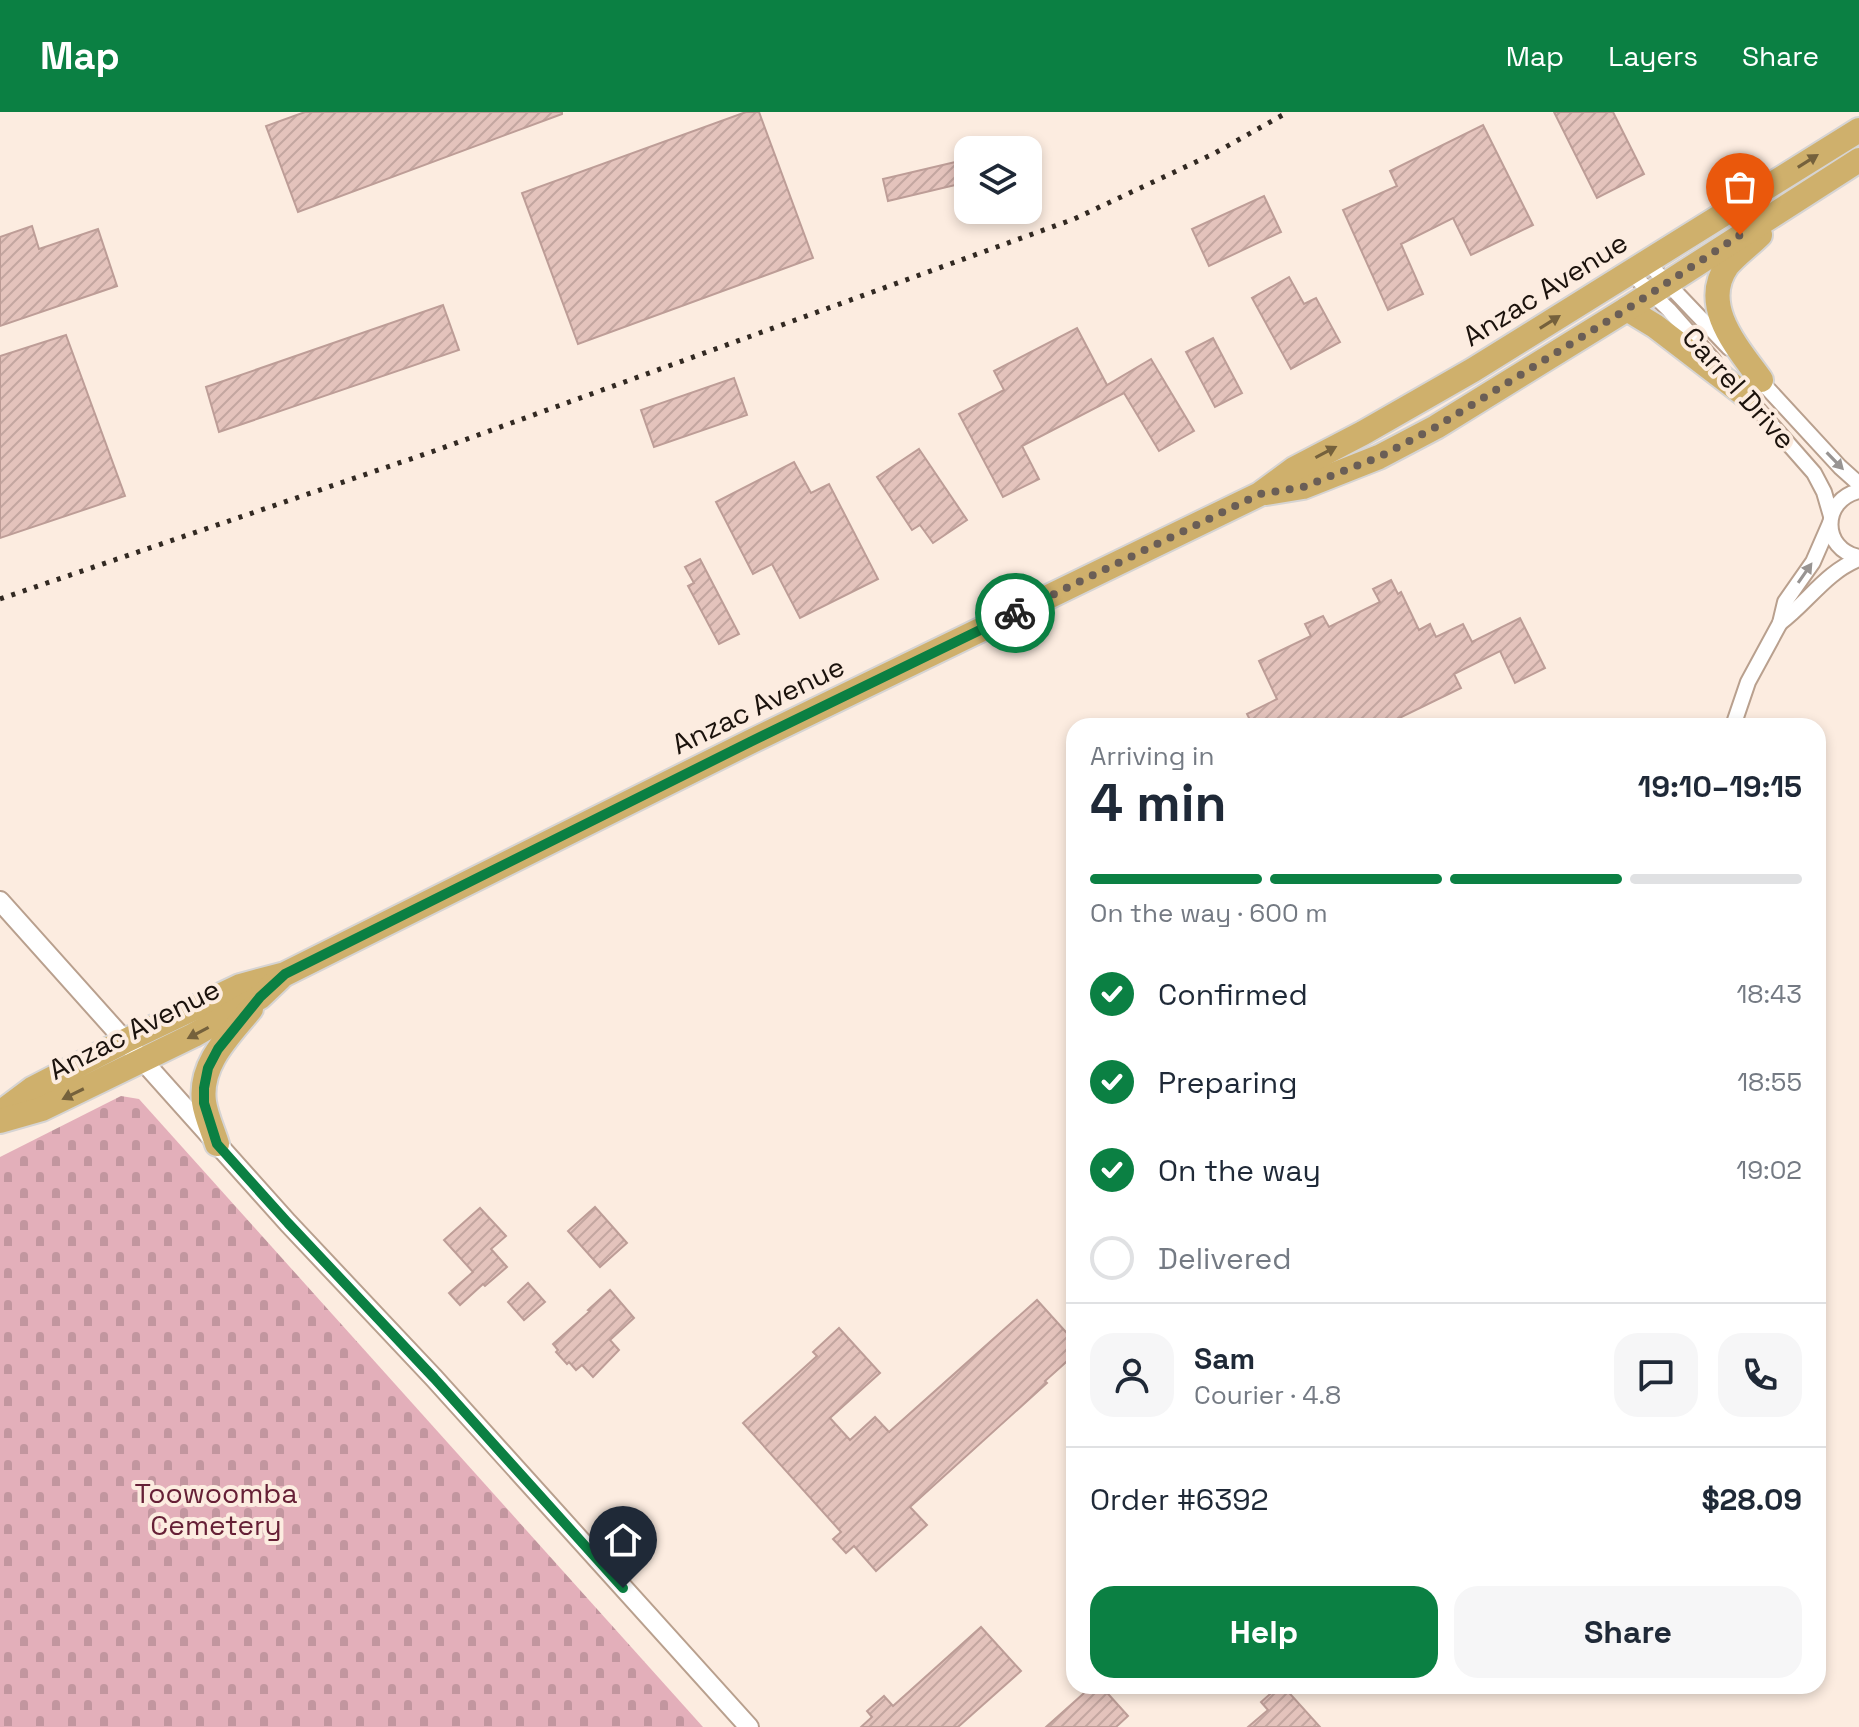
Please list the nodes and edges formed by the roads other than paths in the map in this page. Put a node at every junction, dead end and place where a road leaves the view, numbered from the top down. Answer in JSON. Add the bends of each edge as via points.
{"nodes":[{"id":1,"x":1859,"y":130,"type":"edge"},
{"id":2,"x":1859,"y":160,"type":"edge"},
{"id":3,"x":1792,"y":202,"type":"junction"},
{"id":4,"x":1638,"y":267,"type":"junction"},
{"id":5,"x":1659,"y":288,"type":"junction"},
{"id":6,"x":1627,"y":309,"type":"junction"},
{"id":7,"x":1753,"y":388,"type":"junction"},
{"id":8,"x":1859,"y":484,"type":"edge"},
{"id":9,"x":1859,"y":491,"type":"edge"},
{"id":10,"x":1260,"y":494,"type":"junction"},
{"id":11,"x":1831,"y":520,"type":"junction"},
{"id":12,"x":1859,"y":558,"type":"edge"},
{"id":13,"x":1780,"y":623,"type":"junction"},
{"id":14,"x":1736,"y":718,"type":"edge"},
{"id":15,"x":0,"y":901,"type":"edge"},
{"id":16,"x":285,"y":974,"type":"junction"},
{"id":17,"x":260,"y":997,"type":"junction"},
{"id":18,"x":125,"y":1041,"type":"junction"},
{"id":19,"x":142,"y":1060,"type":"junction"},
{"id":20,"x":0,"y":1113,"type":"edge"},
{"id":21,"x":0,"y":1121,"type":"edge"},
{"id":22,"x":217,"y":1144,"type":"junction"},
{"id":23,"x":749,"y":1727,"type":"edge"}],
"edges":[{"from":4,"to":1,"type":"highway","name":"Anzac Avenue","one_way":true},
{"from":2,"to":3,"type":"highway","name":"Anzac Avenue"},
{"from":3,"to":5,"type":"highway","name":"Anzac Avenue"},
{"from":3,"to":7,"type":"highway","via":[[1728,266],[1718,285],[1725,328]]},
{"from":4,"to":5,"type":"street","name":"Carrel Drive"},
{"from":10,"to":4,"type":"highway","name":"Anzac Avenue","one_way":true},
{"from":5,"to":6,"type":"highway","name":"Anzac Avenue"},
{"from":5,"to":7,"type":"street","name":"Carrel Drive"},
{"from":5,"to":7,"type":"street","name":"Carrel Drive"},
{"from":6,"to":7,"type":"highway"},
{"from":6,"to":10,"type":"highway","name":"Anzac Avenue","via":[[1379,457],[1303,487]]},
{"from":7,"to":8,"type":"street","name":"Carrel Drive","one_way":true},
{"from":7,"to":11,"type":"street","name":"Carrel Drive","via":[[1814,473]]},
{"from":9,"to":11,"type":"street","via":[[1836,505]]},
{"from":10,"to":16,"type":"highway","name":"Anzac Avenue"},
{"from":11,"to":12,"type":"street","name":"Carrel Drive","via":[[1839,547]]},
{"from":13,"to":11,"type":"street","one_way":true,"via":[[1785,602],[1813,562]]},
{"from":12,"to":13,"type":"street","via":[[1830,575]]},
{"from":13,"to":14,"type":"street","via":[[1748,682]]},
{"from":15,"to":18,"type":"street"},
{"from":16,"to":17,"type":"highway","name":"Anzac Avenue"},
{"from":16,"to":18,"type":"highway","name":"Anzac Avenue","via":[[240,986]]},
{"from":17,"to":19,"type":"highway","name":"Anzac Avenue","one_way":true},
{"from":17,"to":22,"type":"highway","via":[[208,1068],[204,1103]]},
{"from":18,"to":19,"type":"street"},
{"from":18,"to":20,"type":"highway","name":"Anzac Avenue","via":[[32,1089]]},
{"from":19,"to":21,"type":"highway","name":"Anzac Avenue","one_way":true,"via":[[42,1109]]},
{"from":19,"to":22,"type":"street"},
{"from":22,"to":23,"type":"street"}]}
